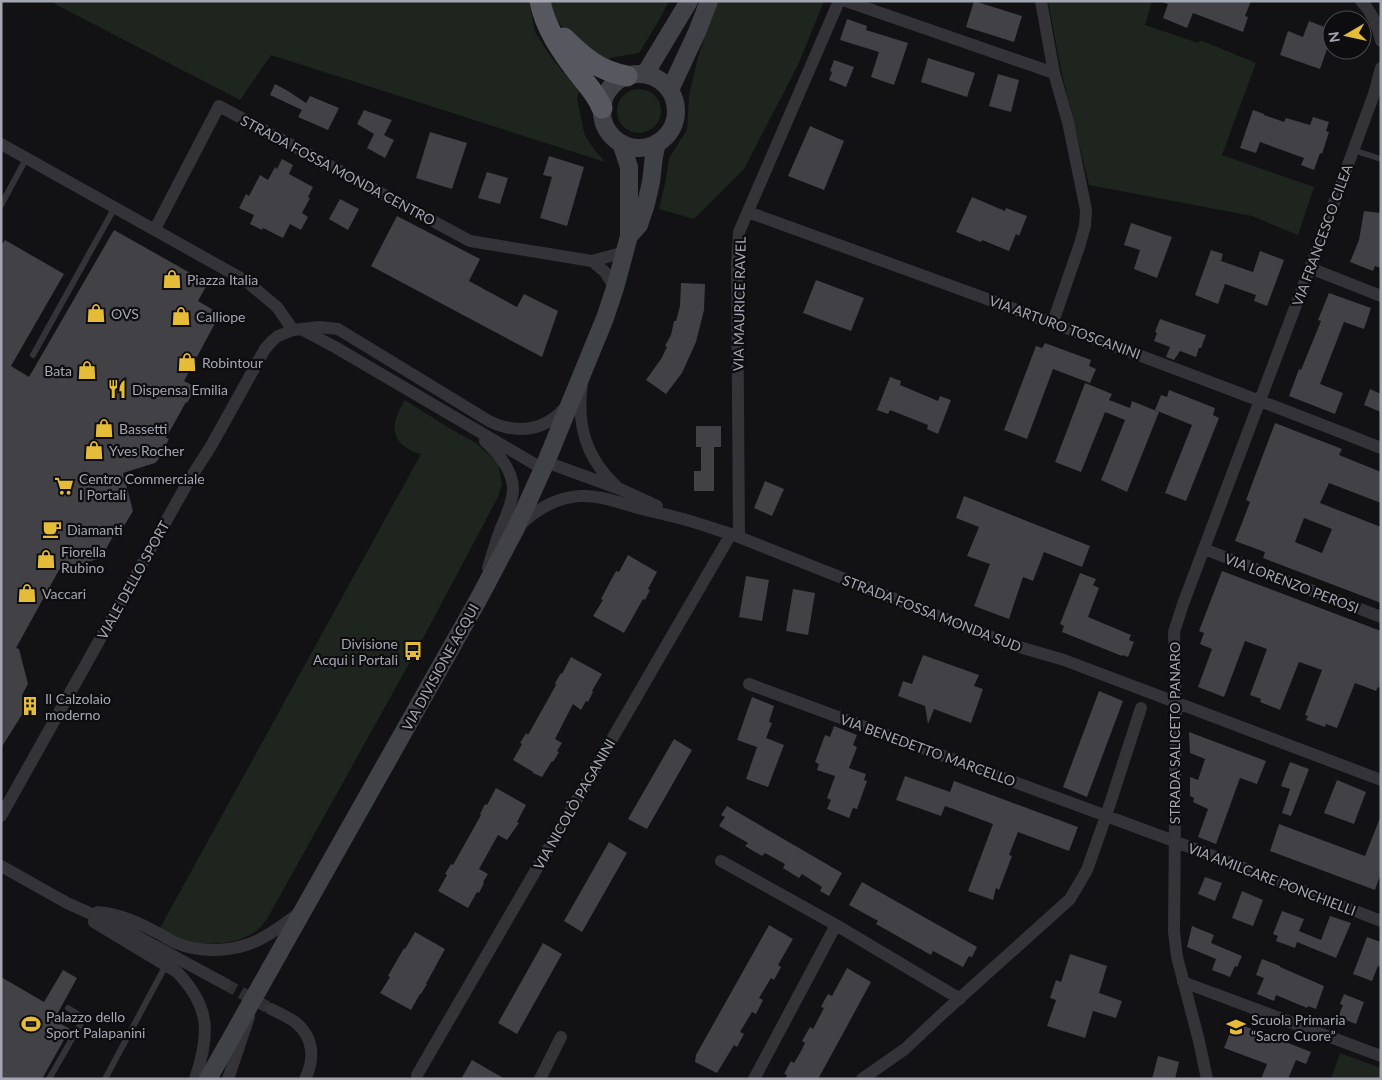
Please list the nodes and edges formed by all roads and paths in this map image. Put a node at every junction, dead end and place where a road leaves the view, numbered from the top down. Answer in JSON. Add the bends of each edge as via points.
{"nodes":[{"id":1,"x":689,"y":1,"type":"edge"},
{"id":2,"x":708,"y":1,"type":"edge"},
{"id":3,"x":839,"y":1,"type":"edge"},
{"id":4,"x":846,"y":1,"type":"edge"},
{"id":5,"x":1041,"y":1,"type":"edge"},
{"id":6,"x":1361,"y":1,"type":"edge"},
{"id":7,"x":543,"y":11,"type":"edge"},
{"id":8,"x":1381,"y":41,"type":"edge"},
{"id":9,"x":1381,"y":68,"type":"edge"},
{"id":10,"x":1054,"y":72,"type":"junction"},
{"id":11,"x":636,"y":75,"type":"junction"},
{"id":12,"x":670,"y":90,"type":"junction"},
{"id":13,"x":602,"y":108,"type":"junction"},
{"id":14,"x":621,"y":143,"type":"junction"},
{"id":15,"x":657,"y":143,"type":"junction"},
{"id":16,"x":1,"y":144,"type":"edge"},
{"id":17,"x":1353,"y":150,"type":"junction"},
{"id":18,"x":26,"y":157,"type":"junction"},
{"id":19,"x":1381,"y":159,"type":"edge"},
{"id":20,"x":1,"y":205,"type":"edge"},
{"id":21,"x":115,"y":207,"type":"junction"},
{"id":22,"x":748,"y":212,"type":"junction"},
{"id":23,"x":155,"y":229,"type":"junction"},
{"id":24,"x":627,"y":242,"type":"junction"},
{"id":25,"x":592,"y":261,"type":"junction"},
{"id":26,"x":1310,"y":268,"type":"junction"},
{"id":27,"x":615,"y":288,"type":"junction"},
{"id":28,"x":1381,"y":296,"type":"edge"},
{"id":29,"x":1053,"y":322,"type":"junction"},
{"id":30,"x":298,"y":330,"type":"junction"},
{"id":31,"x":33,"y":355,"type":"dead end"},
{"id":32,"x":586,"y":365,"type":"junction"},
{"id":33,"x":573,"y":396,"type":"junction"},
{"id":34,"x":1261,"y":400,"type":"junction"},
{"id":35,"x":468,"y":426,"type":"junction"},
{"id":36,"x":1381,"y":448,"type":"edge"},
{"id":37,"x":544,"y":465,"type":"junction"},
{"id":38,"x":620,"y":490,"type":"junction"},
{"id":39,"x":690,"y":521,"type":"junction"},
{"id":40,"x":516,"y":528,"type":"junction"},
{"id":41,"x":735,"y":536,"type":"junction"},
{"id":42,"x":1204,"y":549,"type":"junction"},
{"id":43,"x":478,"y":600,"type":"junction"},
{"id":44,"x":1381,"y":617,"type":"edge"},
{"id":45,"x":750,"y":684,"type":"dead end"},
{"id":46,"x":1176,"y":702,"type":"junction"},
{"id":47,"x":1141,"y":708,"type":"dead end"},
{"id":48,"x":1381,"y":780,"type":"edge"},
{"id":49,"x":1,"y":816,"type":"edge"},
{"id":50,"x":1106,"y":816,"type":"junction"},
{"id":51,"x":1174,"y":841,"type":"junction"},
{"id":52,"x":721,"y":861,"type":"dead end"},
{"id":53,"x":1,"y":866,"type":"edge"},
{"id":54,"x":67,"y":903,"type":"junction"},
{"id":55,"x":304,"y":908,"type":"junction"},
{"id":56,"x":82,"y":910,"type":"junction"},
{"id":57,"x":1381,"y":921,"type":"edge"},
{"id":58,"x":836,"y":926,"type":"junction"},
{"id":59,"x":166,"y":965,"type":"junction"},
{"id":60,"x":1183,"y":982,"type":"junction"},
{"id":61,"x":225,"y":984,"type":"tunnel mouth"},
{"id":62,"x":259,"y":990,"type":"junction"},
{"id":63,"x":960,"y":999,"type":"junction"},
{"id":64,"x":68,"y":1008,"type":"dead end"},
{"id":65,"x":271,"y":1008,"type":"tunnel mouth"},
{"id":66,"x":561,"y":1037,"type":"dead end"},
{"id":67,"x":1381,"y":1056,"type":"edge"},
{"id":68,"x":417,"y":1075,"type":"dead end"},
{"id":69,"x":49,"y":1079,"type":"edge"},
{"id":70,"x":105,"y":1079,"type":"edge"},
{"id":71,"x":195,"y":1079,"type":"edge"},
{"id":72,"x":208,"y":1079,"type":"edge"},
{"id":73,"x":228,"y":1079,"type":"edge"},
{"id":74,"x":305,"y":1079,"type":"edge"},
{"id":75,"x":540,"y":1079,"type":"edge"},
{"id":76,"x":754,"y":1079,"type":"edge"},
{"id":77,"x":862,"y":1079,"type":"edge"},
{"id":78,"x":1207,"y":1079,"type":"edge"}],
"edges":[{"from":1,"to":11,"type":"main road"},
{"from":2,"to":12,"type":"main road"},
{"from":3,"to":22,"type":"street","name":"VIA MAURICE RAVEL"},
{"from":4,"to":10,"type":"street"},
{"from":5,"to":10,"type":"street"},
{"from":6,"to":8,"type":"street","via":[[1373,19]]},
{"from":7,"to":11,"type":"highway","via":[[588,61],[607,71]]},
{"from":7,"to":13,"type":"highway","via":[[561,49],[597,96]]},
{"from":9,"to":17,"type":"street","name":"VIA FRANCESCO CILEA"},
{"from":10,"to":29,"type":"street","via":[[1086,210],[1080,244]]},
{"from":11,"to":12,"type":"main road","via":[[662,81]]},
{"from":11,"to":13,"type":"main road","via":[[618,80],[606,95]]},
{"from":12,"to":15,"type":"main road","via":[[675,100],[675,119],[668,135]]},
{"from":13,"to":14,"type":"main road","via":[[606,128]]},
{"from":14,"to":15,"type":"main road","via":[[639,148]]},
{"from":14,"to":24,"type":"main road","name":"VIA DIVISIONE ACQUI","via":[[629,167]]},
{"from":15,"to":24,"type":"main road","name":"VIA DIVISIONE ACQUI","via":[[644,211]]},
{"from":16,"to":18,"type":"street"},
{"from":17,"to":19,"type":"lane"},
{"from":17,"to":26,"type":"street","name":"VIA FRANCESCO CILEA"},
{"from":18,"to":20,"type":"lane"},
{"from":18,"to":21,"type":"street"},
{"from":21,"to":23,"type":"street"},
{"from":21,"to":31,"type":"lane"},
{"from":22,"to":29,"type":"street","name":"VIA ARTURO TOSCANINI"},
{"from":22,"to":41,"type":"street","name":"VIA MAURICE RAVEL","via":[[739,232],[737,249]]},
{"from":23,"to":25,"type":"street","name":"STRADA FOSSA MONDA CENTRO","via":[[219,106],[470,241]]},
{"from":23,"to":30,"type":"street","via":[[246,281]]},
{"from":24,"to":25,"type":"street","name":"STRADA FOSSA MONDA CENTRO","via":[[621,252]]},
{"from":24,"to":27,"type":"main road","name":"VIA DIVISIONE ACQUI"},
{"from":25,"to":27,"type":"street","via":[[605,272]]},
{"from":26,"to":28,"type":"street"},
{"from":26,"to":34,"type":"street","name":"VIA FRANCESCO CILEA"},
{"from":27,"to":32,"type":"main road","name":"VIA DIVISIONE ACQUI"},
{"from":29,"to":34,"type":"street","name":"VIA ARTURO TOSCANINI"},
{"from":30,"to":33,"type":"street","name":"VIALE DELLO SPORT","via":[[338,329],[499,426],[514,429],[545,424],[562,412]]},
{"from":30,"to":35,"type":"street","via":[[335,347]]},
{"from":30,"to":49,"type":"street","name":"VIALE DELLO SPORT","via":[[278,336],[265,349]]},
{"from":32,"to":33,"type":"main road","name":"VIA DIVISIONE ACQUI"},
{"from":32,"to":38,"type":"street","via":[[580,407],[583,434],[596,464]]},
{"from":33,"to":37,"type":"main road","name":"VIA DIVISIONE ACQUI"},
{"from":34,"to":36,"type":"street","name":"VIA ARTURO TOSCANINI"},
{"from":34,"to":42,"type":"street","name":"STRADA SALICETO PANARO"},
{"from":35,"to":37,"type":"street"},
{"from":35,"to":43,"type":"street","via":[[498,454],[506,466],[513,491]]},
{"from":37,"to":38,"type":"street","name":"STRADA FOSSA MONDA SUD"},
{"from":37,"to":40,"type":"main road","name":"VIA DIVISIONE ACQUI"},
{"from":38,"to":39,"type":"street","name":"STRADA FOSSA MONDA SUD"},
{"from":39,"to":40,"type":"street","name":"STRADA FOSSA MONDA SUD","via":[[582,496],[547,505]]},
{"from":39,"to":41,"type":"street","name":"STRADA FOSSA MONDA SUD"},
{"from":40,"to":43,"type":"main road","name":"VIA DIVISIONE ACQUI"},
{"from":41,"to":46,"type":"street","name":"STRADA FOSSA MONDA SUD","via":[[1009,644],[1064,660]]},
{"from":41,"to":68,"type":"street","name":"VIA NICOLÒ PAGANINI"},
{"from":42,"to":44,"type":"street","name":"VIA LORENZO PEROSI"},
{"from":42,"to":46,"type":"street","name":"STRADA SALICETO PANARO","via":[[1174,632]]},
{"from":43,"to":55,"type":"main road","name":"VIA DIVISIONE ACQUI"},
{"from":45,"to":50,"type":"street","name":"VIA BENEDETTO MARCELLO"},
{"from":46,"to":48,"type":"street","name":"STRADA FOSSA MONDA SUD"},
{"from":46,"to":51,"type":"street","name":"STRADA SALICETO PANARO"},
{"from":47,"to":50,"type":"street"},
{"from":50,"to":51,"type":"street","name":"VIA AMILCARE PONCHIELLI"},
{"from":50,"to":63,"type":"street","via":[[1086,870],[1070,899]]},
{"from":51,"to":57,"type":"street","name":"VIA AMILCARE PONCHIELLI"},
{"from":51,"to":60,"type":"street","name":"STRADA SALICETO PANARO","via":[[1174,932]]},
{"from":52,"to":58,"type":"street"},
{"from":53,"to":54,"type":"street"},
{"from":54,"to":56,"type":"street"},
{"from":54,"to":59,"type":"street"},
{"from":55,"to":56,"type":"street","via":[[263,939],[218,950],[176,943],[128,918]]},
{"from":55,"to":62,"type":"main road","name":"VIA DIVISIONE ACQUI"},
{"from":56,"to":61,"type":"street"},
{"from":58,"to":63,"type":"street"},
{"from":58,"to":76,"type":"street"},
{"from":59,"to":70,"type":"lane"},
{"from":59,"to":71,"type":"street","via":[[187,982],[200,1003],[205,1029],[204,1046]]},
{"from":60,"to":67,"type":"street"},
{"from":60,"to":78,"type":"street","name":"STRADA SALICETO PANARO"},
{"from":62,"to":72,"type":"main road","name":"VIA DIVISIONE ACQUI"},
{"from":62,"to":73,"type":"street"},
{"from":63,"to":77,"type":"street","via":[[905,1049]]},
{"from":64,"to":69,"type":"lane","via":[[84,1018]]},
{"from":65,"to":74,"type":"street","via":[[294,1021],[310,1043],[312,1058]]},
{"from":66,"to":75,"type":"street"}]}
